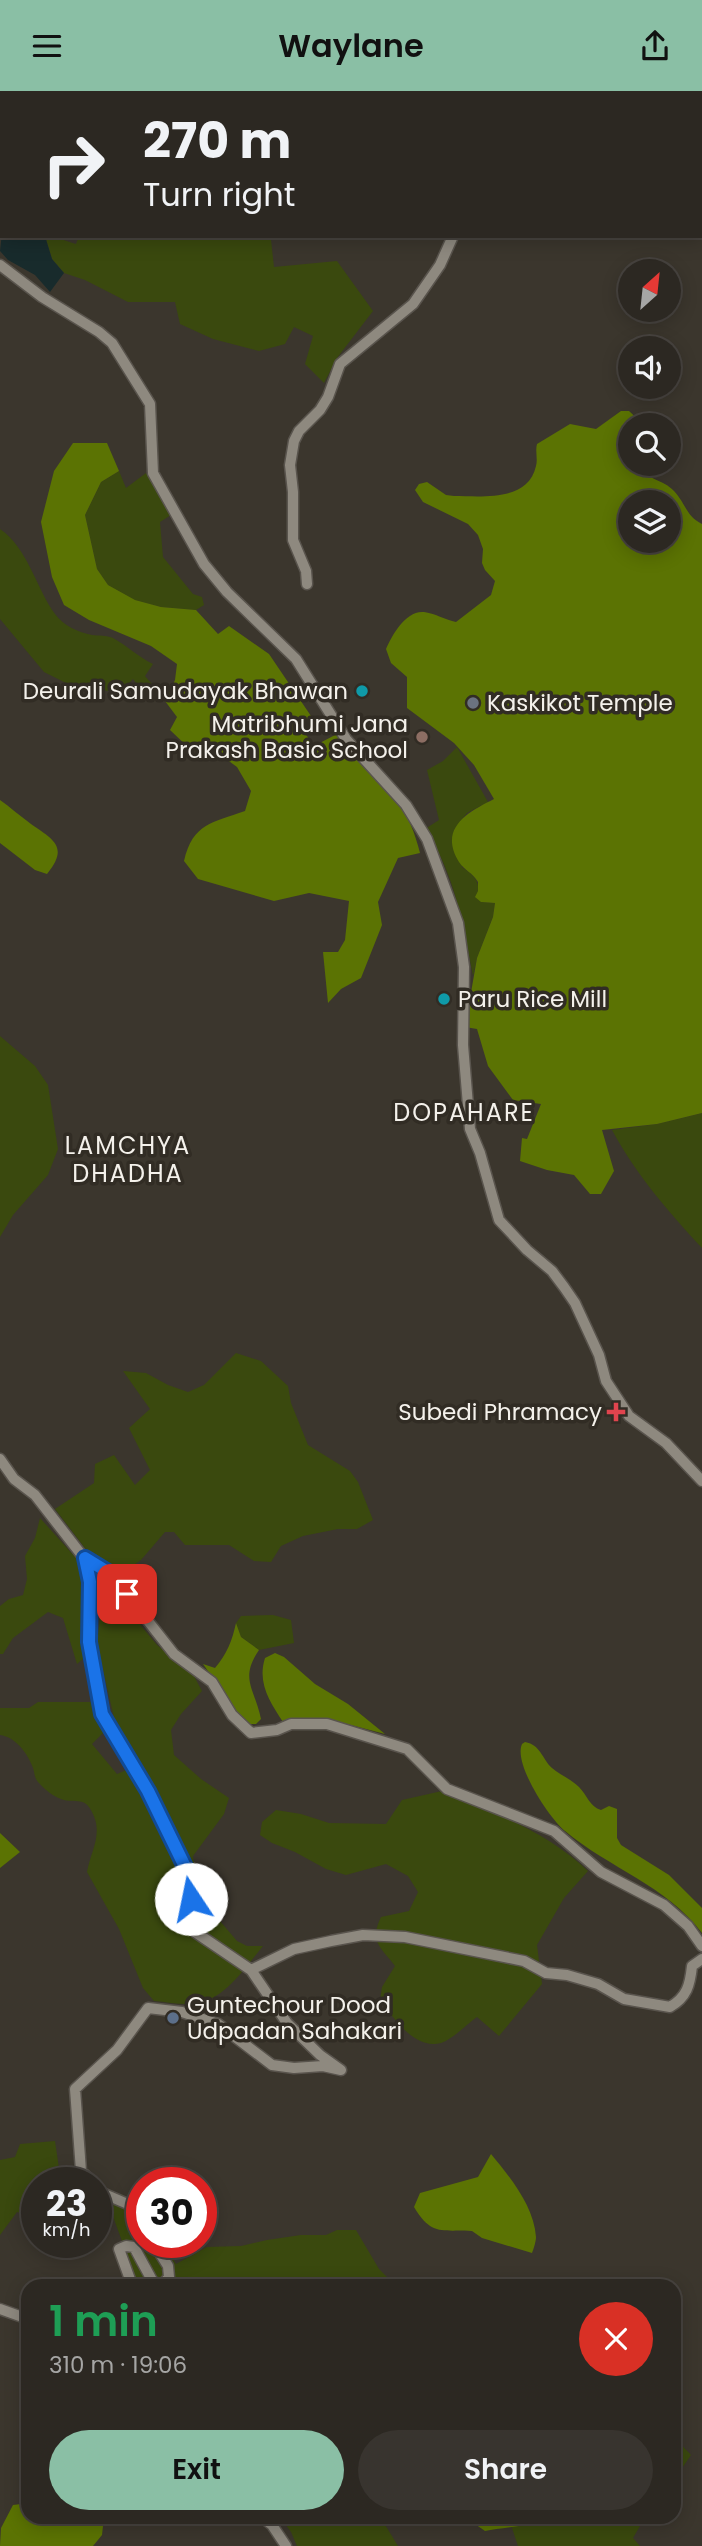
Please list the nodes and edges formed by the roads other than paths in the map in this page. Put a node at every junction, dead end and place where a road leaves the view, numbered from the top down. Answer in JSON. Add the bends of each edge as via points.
{"nodes":[{"id":1,"x":452,"y":238,"type":"edge"},
{"id":2,"x":0,"y":265,"type":"edge"},
{"id":3,"x":307,"y":584,"type":"dead end"},
{"id":4,"x":0,"y":1459,"type":"edge"},
{"id":5,"x":702,"y":1481,"type":"edge"},
{"id":6,"x":85,"y":1558,"type":"junction"},
{"id":7,"x":702,"y":1946,"type":"edge"},
{"id":8,"x":702,"y":1959,"type":"edge"},
{"id":9,"x":251,"y":1970,"type":"junction"},
{"id":10,"x":81,"y":2167,"type":"edge"},
{"id":11,"x":163,"y":2258,"type":"edge"},
{"id":12,"x":130,"y":2279,"type":"edge"},
{"id":13,"x":151,"y":2279,"type":"edge"},
{"id":14,"x":167,"y":2279,"type":"edge"},
{"id":15,"x":0,"y":2309,"type":"edge"},
{"id":16,"x":21,"y":2316,"type":"edge"},
{"id":17,"x":271,"y":2524,"type":"edge"},
{"id":18,"x":286,"y":2546,"type":"edge"}],
"edges":[{"from":1,"to":3,"type":"street","via":[[413,304],[340,364],[328,397],[294,441],[290,465],[293,540]]},
{"from":2,"to":5,"type":"street","via":[[112,343],[150,404],[153,473],[204,564],[296,659],[346,739],[406,806],[427,839],[458,923],[470,1129],[499,1220],[552,1271],[575,1303],[606,1381],[629,1416],[666,1443]]},
{"from":4,"to":6,"type":"street"},
{"from":6,"to":7,"type":"street","via":[[111,1574],[174,1654],[212,1682],[232,1715],[251,1733],[291,1724],[327,1724],[407,1749],[447,1789],[554,1831],[601,1872],[664,1905]]},
{"from":6,"to":9,"type":"street","via":[[90,1582],[89,1642],[102,1714],[148,1791],[192,1881],[189,1916],[195,1933]]},
{"from":8,"to":9,"type":"street","via":[[692,1966],[683,1999],[670,2007],[624,1999],[598,1984],[546,1973],[524,1961],[405,1937],[363,1935],[306,1946]]},
{"from":9,"to":10,"type":"street","via":[[287,2023],[341,2070],[272,2065],[218,2024],[182,2012],[148,2008],[117,2050],[75,2089]]},
{"from":11,"to":14,"type":"street"},
{"from":12,"to":13,"type":"street","via":[[119,2249],[126,2246],[134,2248]]},
{"from":15,"to":16,"type":"street"},
{"from":17,"to":18,"type":"street"}]}
